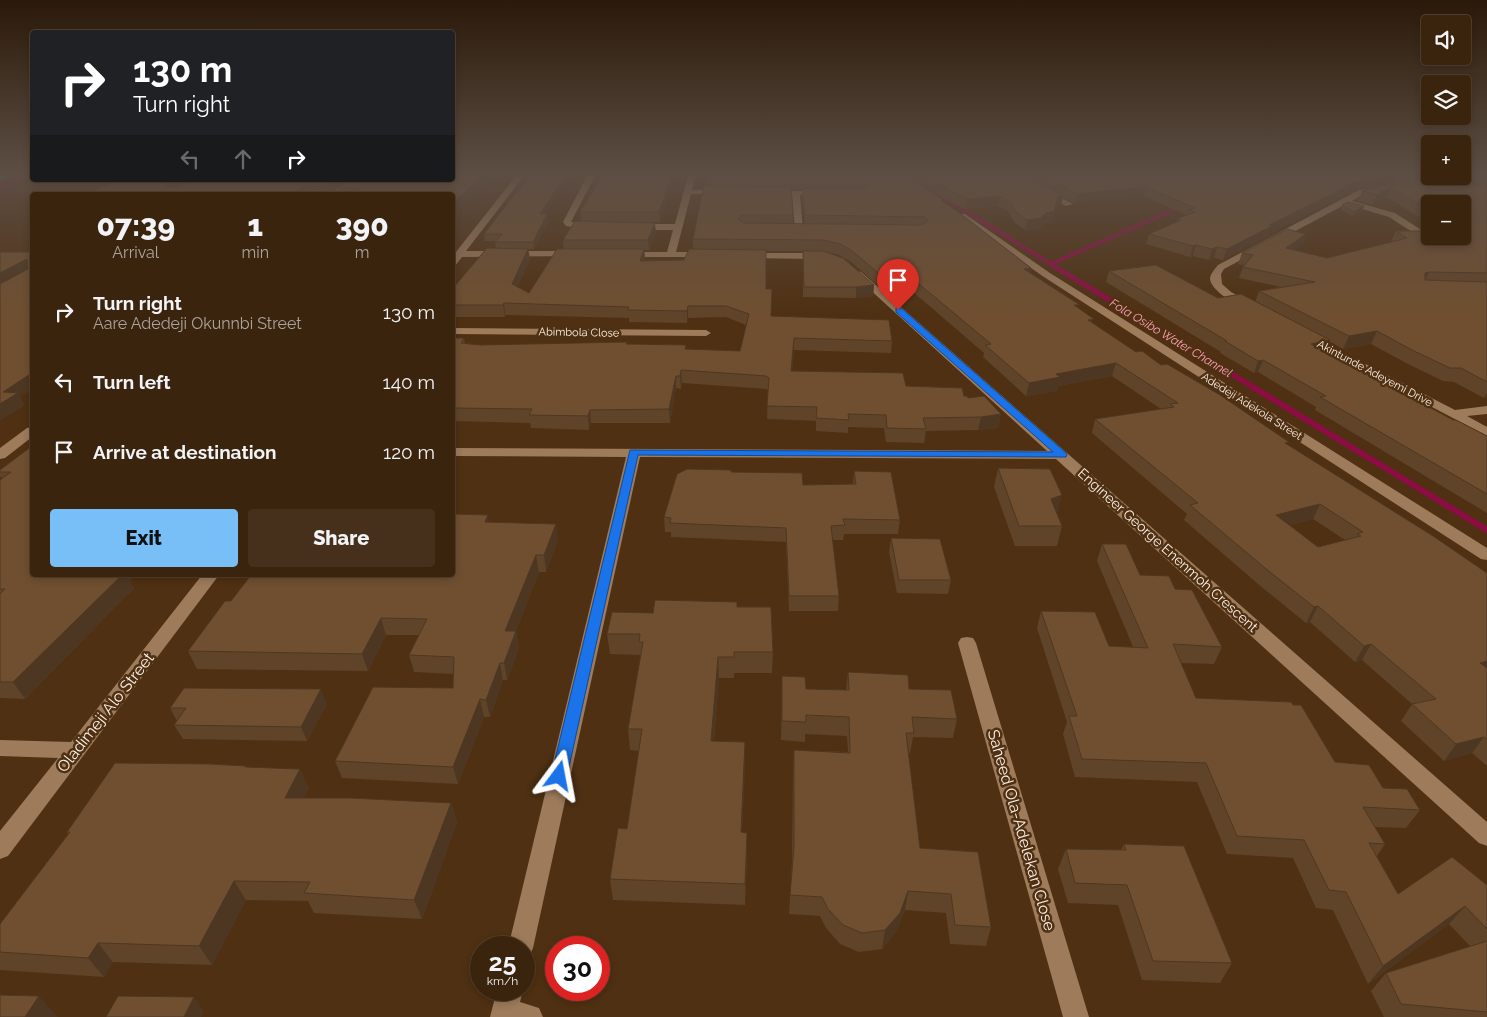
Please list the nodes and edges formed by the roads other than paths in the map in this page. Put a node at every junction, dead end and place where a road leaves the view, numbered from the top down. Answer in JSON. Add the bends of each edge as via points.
{"nodes":[{"id":1,"x":486,"y":219,"type":"edge"},
{"id":2,"x":568,"y":219,"type":"edge"},
{"id":3,"x":681,"y":219,"type":"edge"},
{"id":4,"x":798,"y":219,"type":"edge"},
{"id":5,"x":966,"y":219,"type":"edge"},
{"id":6,"x":1310,"y":219,"type":"edge"},
{"id":7,"x":1399,"y":219,"type":"edge"},
{"id":8,"x":600,"y":227,"type":"edge"},
{"id":9,"x":629,"y":227,"type":"edge"},
{"id":10,"x":679,"y":228,"type":"junction"},
{"id":11,"x":799,"y":230,"type":"edge"},
{"id":12,"x":1421,"y":234,"type":"edge"},
{"id":13,"x":585,"y":254,"type":"edge"},
{"id":14,"x":614,"y":254,"type":"edge"},
{"id":15,"x":671,"y":255,"type":"junction"},
{"id":16,"x":456,"y":259,"type":"edge"},
{"id":17,"x":1254,"y":309,"type":"edge"},
{"id":18,"x":455,"y":331,"type":"edge"},
{"id":19,"x":1297,"y":332,"type":"edge"},
{"id":20,"x":706,"y":333,"type":"dead end"},
{"id":21,"x":1487,"y":410,"type":"edge"},
{"id":22,"x":1453,"y":414,"type":"junction"},
{"id":23,"x":30,"y":432,"type":"edge"},
{"id":24,"x":1487,"y":432,"type":"edge"},
{"id":25,"x":455,"y":452,"type":"edge"},
{"id":26,"x":634,"y":452,"type":"junction"},
{"id":27,"x":0,"y":455,"type":"edge"},
{"id":28,"x":1062,"y":455,"type":"junction"},
{"id":29,"x":1487,"y":555,"type":"edge"},
{"id":30,"x":209,"y":577,"type":"edge"},
{"id":31,"x":967,"y":643,"type":"dead end"},
{"id":32,"x":0,"y":748,"type":"edge"},
{"id":33,"x":76,"y":750,"type":"junction"},
{"id":34,"x":1487,"y":836,"type":"edge"},
{"id":35,"x":0,"y":850,"type":"edge"},
{"id":36,"x":523,"y":936,"type":"edge"},
{"id":37,"x":1076,"y":1017,"type":"edge"}],
"edges":[{"from":1,"to":16,"type":"street"},
{"from":2,"to":8,"type":"street","via":[[569,224],[580,227]]},
{"from":3,"to":10,"type":"street"},
{"from":4,"to":11,"type":"street"},
{"from":5,"to":29,"type":"street","name":"Adedeji Adekola Street","via":[[1047,275]]},
{"from":6,"to":17,"type":"street","via":[[1221,266],[1215,273],[1217,286]]},
{"from":7,"to":12,"type":"street"},
{"from":9,"to":10,"type":"street"},
{"from":10,"to":15,"type":"street"},
{"from":13,"to":16,"type":"street"},
{"from":14,"to":15,"type":"street","name":"Engineer George Enenmoh Crescent"},
{"from":15,"to":28,"type":"street","name":"Engineer George Enenmoh Crescent","via":[[823,256],[841,261]]},
{"from":18,"to":20,"type":"street","name":"Abimbola Close"},
{"from":19,"to":22,"type":"street","name":"Akintunde Adeyemi Drive"},
{"from":21,"to":22,"type":"street"},
{"from":22,"to":24,"type":"street","name":"Akintunde Adeyemi Drive"},
{"from":23,"to":27,"type":"street"},
{"from":25,"to":26,"type":"street"},
{"from":26,"to":28,"type":"street"},
{"from":26,"to":36,"type":"street"},
{"from":28,"to":34,"type":"street","name":"Engineer George Enenmoh Crescent"},
{"from":30,"to":33,"type":"street","name":"Oladimeji Alo Street"},
{"from":31,"to":37,"type":"street","name":"Saheed Ola-Adelekan Close"},
{"from":32,"to":33,"type":"street"},
{"from":33,"to":35,"type":"street","name":"Oladimeji Alo Street"}]}
